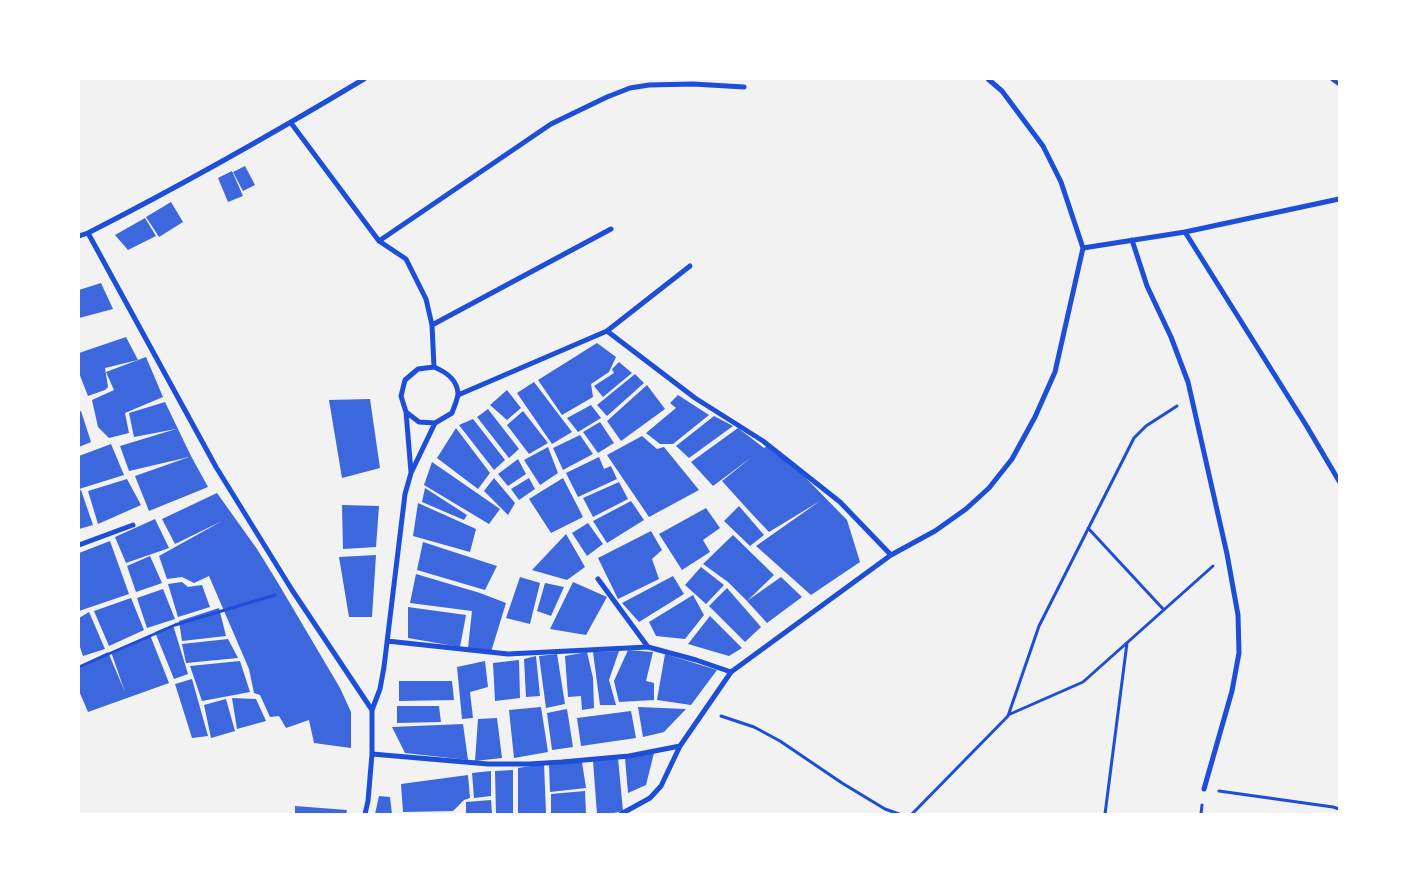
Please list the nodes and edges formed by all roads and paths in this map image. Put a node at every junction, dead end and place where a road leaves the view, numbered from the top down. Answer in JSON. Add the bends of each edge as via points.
{"nodes":[{"id":1,"x":364,"y":79,"type":"edge"},
{"id":2,"x":988,"y":79,"type":"edge"},
{"id":3,"x":1332,"y":79,"type":"edge"},
{"id":4,"x":1339,"y":84,"type":"edge"},
{"id":5,"x":744,"y":87,"type":"dead end"},
{"id":6,"x":291,"y":123,"type":"junction"},
{"id":7,"x":1339,"y":200,"type":"edge"},
{"id":8,"x":611,"y":229,"type":"dead end"},
{"id":9,"x":1185,"y":232,"type":"junction"},
{"id":10,"x":88,"y":233,"type":"junction"},
{"id":11,"x":79,"y":236,"type":"edge"},
{"id":12,"x":1132,"y":240,"type":"junction"},
{"id":13,"x":379,"y":241,"type":"junction"},
{"id":14,"x":1083,"y":248,"type":"junction"},
{"id":15,"x":690,"y":266,"type":"dead end"},
{"id":16,"x":432,"y":325,"type":"junction"},
{"id":17,"x":607,"y":332,"type":"junction"},
{"id":18,"x":434,"y":368,"type":"junction"},
{"id":19,"x":458,"y":394,"type":"junction"},
{"id":20,"x":1190,"y":397,"type":"junction"},
{"id":21,"x":406,"y":412,"type":"junction"},
{"id":22,"x":435,"y":424,"type":"junction"},
{"id":23,"x":412,"y":473,"type":"junction"},
{"id":24,"x":1339,"y":481,"type":"edge"},
{"id":25,"x":133,"y":525,"type":"dead end"},
{"id":26,"x":1088,"y":528,"type":"junction"},
{"id":27,"x":79,"y":545,"type":"edge"},
{"id":28,"x":1227,"y":554,"type":"junction"},
{"id":29,"x":891,"y":555,"type":"junction"},
{"id":30,"x":598,"y":579,"type":"dead end"},
{"id":31,"x":292,"y":590,"type":"junction"},
{"id":32,"x":1164,"y":610,"type":"junction"},
{"id":33,"x":387,"y":641,"type":"junction"},
{"id":34,"x":1127,"y":643,"type":"junction"},
{"id":35,"x":648,"y":647,"type":"junction"},
{"id":36,"x":79,"y":667,"type":"edge"},
{"id":37,"x":731,"y":672,"type":"junction"},
{"id":38,"x":372,"y":710,"type":"junction"},
{"id":39,"x":705,"y":711,"type":"junction"},
{"id":40,"x":1008,"y":716,"type":"junction"},
{"id":41,"x":680,"y":746,"type":"junction"},
{"id":42,"x":372,"y":754,"type":"junction"},
{"id":43,"x":1204,"y":789,"type":"junction"},
{"id":44,"x":1339,"y":809,"type":"edge"},
{"id":45,"x":365,"y":814,"type":"edge"},
{"id":46,"x":621,"y":814,"type":"edge"},
{"id":47,"x":899,"y":814,"type":"edge"},
{"id":48,"x":912,"y":814,"type":"edge"},
{"id":49,"x":1105,"y":814,"type":"edge"},
{"id":50,"x":1201,"y":814,"type":"edge"}],
"edges":[{"from":1,"to":6,"type":"street"},
{"from":2,"to":14,"type":"street","via":[[1002,91],[1043,146],[1061,182]]},
{"from":3,"to":4,"type":"lane"},
{"from":5,"to":13,"type":"street","via":[[649,85],[607,96],[551,124]]},
{"from":6,"to":10,"type":"street"},
{"from":6,"to":13,"type":"street"},
{"from":7,"to":9,"type":"street"},
{"from":8,"to":16,"type":"street"},
{"from":9,"to":12,"type":"street"},
{"from":9,"to":24,"type":"street"},
{"from":10,"to":11,"type":"street"},
{"from":10,"to":31,"type":"street","via":[[216,467]]},
{"from":12,"to":14,"type":"street"},
{"from":12,"to":20,"type":"street","via":[[1147,286],[1188,382]]},
{"from":13,"to":16,"type":"street","via":[[406,259],[426,298]]},
{"from":14,"to":29,"type":"street","via":[[1055,372],[1012,460],[966,510],[936,531]]},
{"from":15,"to":17,"type":"street"},
{"from":16,"to":18,"type":"street"},
{"from":17,"to":19,"type":"street"},
{"from":17,"to":29,"type":"street","via":[[695,398],[763,441],[840,502]]},
{"from":18,"to":19,"type":"street","via":[[446,372],[455,382]]},
{"from":18,"to":21,"type":"street","via":[[418,369],[405,380],[401,396]]},
{"from":19,"to":22,"type":"street","via":[[452,413]]},
{"from":20,"to":26,"type":"path","via":[[1146,426],[1134,438]]},
{"from":20,"to":28,"type":"street"},
{"from":21,"to":22,"type":"street","via":[[419,422]]},
{"from":21,"to":23,"type":"street"},
{"from":22,"to":23,"type":"street"},
{"from":23,"to":33,"type":"street","via":[[405,494]]},
{"from":25,"to":27,"type":"street"},
{"from":26,"to":32,"type":"path"},
{"from":26,"to":40,"type":"path","via":[[1039,626]]},
{"from":28,"to":32,"type":"path"},
{"from":28,"to":43,"type":"street","via":[[1238,615],[1239,653],[1232,691]]},
{"from":29,"to":37,"type":"street"},
{"from":30,"to":35,"type":"street"},
{"from":31,"to":36,"type":"path","via":[[175,625]]},
{"from":31,"to":38,"type":"street"},
{"from":32,"to":34,"type":"path"},
{"from":33,"to":35,"type":"street","via":[[508,654]]},
{"from":33,"to":38,"type":"street","via":[[380,689]]},
{"from":34,"to":40,"type":"path","via":[[1083,682]]},
{"from":34,"to":49,"type":"path"},
{"from":35,"to":37,"type":"street"},
{"from":37,"to":39,"type":"street"},
{"from":38,"to":42,"type":"street"},
{"from":39,"to":41,"type":"street"},
{"from":39,"to":47,"type":"path","via":[[754,727],[885,809]]},
{"from":40,"to":48,"type":"path"},
{"from":41,"to":42,"type":"street","via":[[629,756],[529,764],[488,764]]},
{"from":41,"to":46,"type":"street","via":[[661,786],[650,798]]},
{"from":42,"to":45,"type":"street"},
{"from":43,"to":44,"type":"path"},
{"from":43,"to":50,"type":"path"}]}
